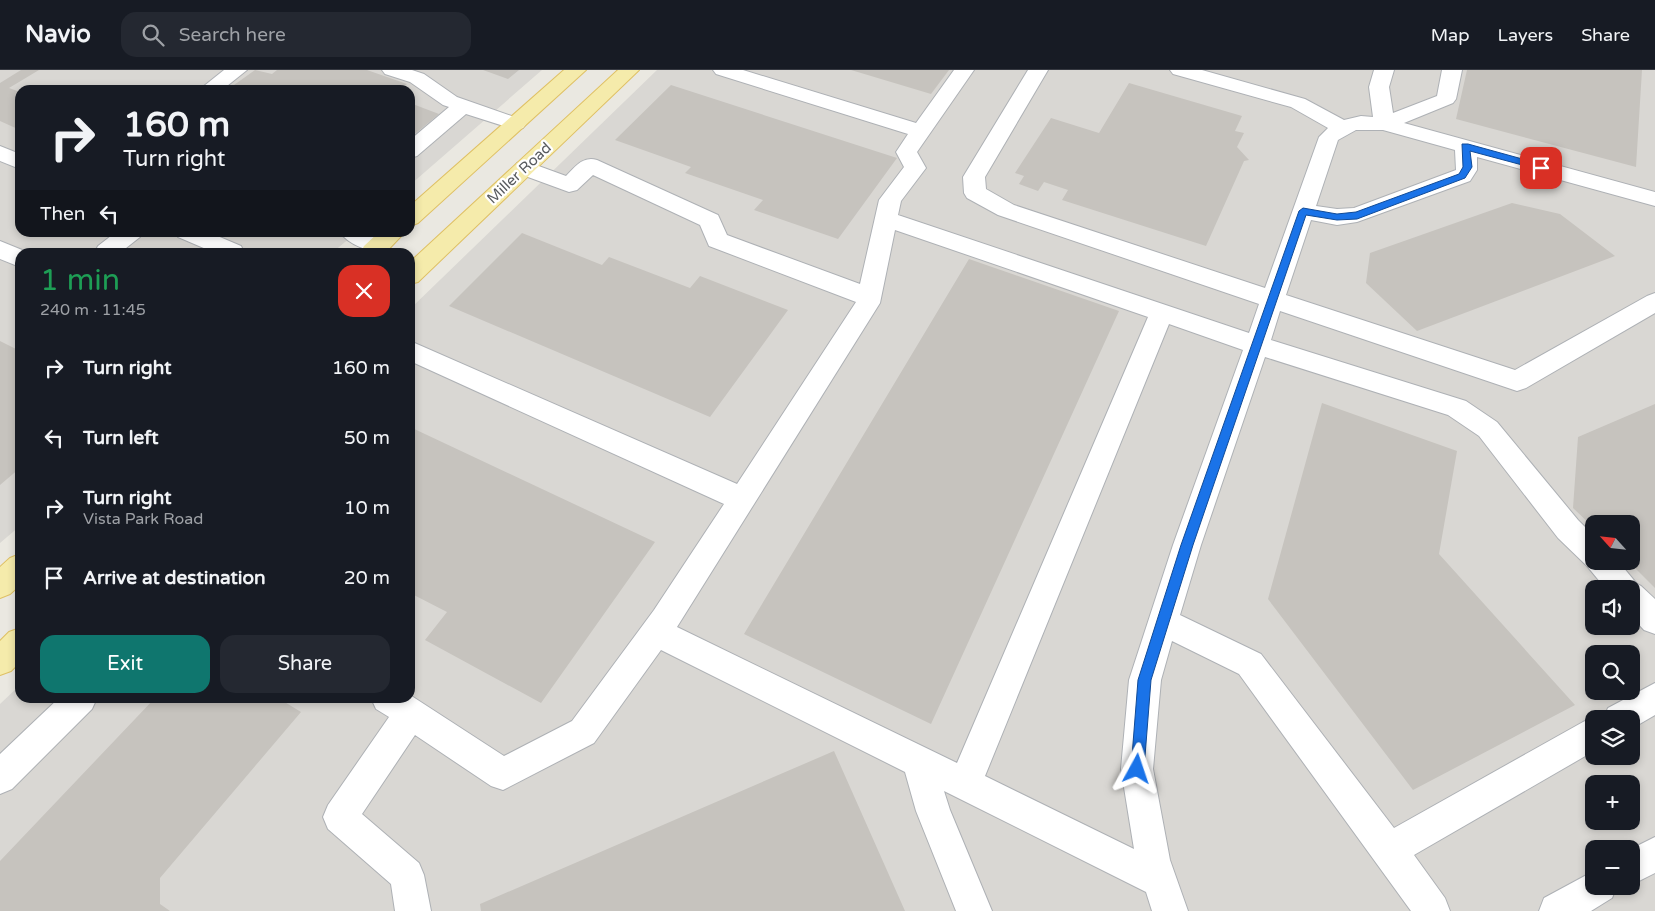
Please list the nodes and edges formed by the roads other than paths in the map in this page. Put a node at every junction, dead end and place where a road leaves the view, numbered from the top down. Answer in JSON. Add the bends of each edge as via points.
{"nodes":[{"id":1,"x":237,"y":70,"type":"edge"},
{"id":2,"x":392,"y":70,"type":"edge"},
{"id":3,"x":576,"y":70,"type":"edge"},
{"id":4,"x":629,"y":70,"type":"edge"},
{"id":5,"x":722,"y":70,"type":"edge"},
{"id":6,"x":964,"y":70,"type":"edge"},
{"id":7,"x":1038,"y":70,"type":"edge"},
{"id":8,"x":1180,"y":70,"type":"edge"},
{"id":9,"x":1384,"y":70,"type":"edge"},
{"id":10,"x":1452,"y":70,"type":"edge"},
{"id":11,"x":216,"y":85,"type":"edge"},
{"id":12,"x":463,"y":106,"type":"junction"},
{"id":13,"x":516,"y":124,"type":"junction"},
{"id":14,"x":1384,"y":124,"type":"junction"},
{"id":15,"x":1342,"y":127,"type":"junction"},
{"id":16,"x":922,"y":131,"type":"junction"},
{"id":17,"x":1465,"y":146,"type":"junction"},
{"id":18,"x":415,"y":147,"type":"edge"},
{"id":19,"x":0,"y":153,"type":"edge"},
{"id":20,"x":15,"y":160,"type":"edge"},
{"id":21,"x":525,"y":168,"type":"junction"},
{"id":22,"x":1655,"y":199,"type":"edge"},
{"id":23,"x":1303,"y":211,"type":"junction"},
{"id":24,"x":415,"y":214,"type":"edge"},
{"id":25,"x":886,"y":219,"type":"junction"},
{"id":26,"x":126,"y":237,"type":"edge"},
{"id":27,"x":198,"y":237,"type":"edge"},
{"id":28,"x":364,"y":237,"type":"edge"},
{"id":29,"x":382,"y":244,"type":"edge"},
{"id":30,"x":111,"y":248,"type":"edge"},
{"id":31,"x":224,"y":248,"type":"edge"},
{"id":32,"x":0,"y":249,"type":"edge"},
{"id":33,"x":15,"y":256,"type":"edge"},
{"id":34,"x":415,"y":271,"type":"edge"},
{"id":35,"x":869,"y":296,"type":"junction"},
{"id":36,"x":1273,"y":299,"type":"junction"},
{"id":37,"x":1655,"y":302,"type":"edge"},
{"id":38,"x":1162,"y":313,"type":"junction"},
{"id":39,"x":1257,"y":345,"type":"junction"},
{"id":40,"x":415,"y":352,"type":"edge"},
{"id":41,"x":742,"y":500,"type":"junction"},
{"id":42,"x":1585,"y":547,"type":"edge"},
{"id":43,"x":1607,"y":570,"type":"edge"},
{"id":44,"x":15,"y":571,"type":"edge"},
{"id":45,"x":1617,"y":580,"type":"edge"},
{"id":46,"x":0,"y":584,"type":"edge"},
{"id":47,"x":1640,"y":604,"type":"edge"},
{"id":48,"x":1655,"y":620,"type":"edge"},
{"id":49,"x":1163,"y":622,"type":"junction"},
{"id":50,"x":656,"y":632,"type":"junction"},
{"id":51,"x":15,"y":647,"type":"edge"},
{"id":52,"x":0,"y":661,"type":"edge"},
{"id":53,"x":1655,"y":698,"type":"edge"},
{"id":54,"x":76,"y":703,"type":"edge"},
{"id":55,"x":399,"y":705,"type":"edge"},
{"id":56,"x":1634,"y":710,"type":"edge"},
{"id":57,"x":1585,"y":738,"type":"edge"},
{"id":58,"x":919,"y":762,"type":"junction"},
{"id":59,"x":0,"y":777,"type":"edge"},
{"id":60,"x":965,"y":784,"type":"junction"},
{"id":61,"x":1389,"y":850,"type":"junction"},
{"id":62,"x":1655,"y":854,"type":"edge"},
{"id":63,"x":1640,"y":863,"type":"edge"},
{"id":64,"x":1160,"y":880,"type":"junction"},
{"id":65,"x":1585,"y":895,"type":"edge"},
{"id":66,"x":413,"y":911,"type":"edge"},
{"id":67,"x":974,"y":911,"type":"edge"},
{"id":68,"x":1170,"y":911,"type":"edge"},
{"id":69,"x":1432,"y":911,"type":"edge"},
{"id":70,"x":1557,"y":911,"type":"edge"}],
"edges":[{"from":1,"to":11,"type":"street"},
{"from":2,"to":12,"type":"street","via":[[417,78]]},
{"from":3,"to":13,"type":"main road"},
{"from":4,"to":21,"type":"main road","name":"Miller Road"},
{"from":5,"to":16,"type":"street"},
{"from":6,"to":16,"type":"street"},
{"from":7,"to":36,"type":"street","via":[[974,177],[975,193],[1006,210]]},
{"from":8,"to":15,"type":"street","via":[[1298,103]]},
{"from":9,"to":14,"type":"street","via":[[1379,87]]},
{"from":10,"to":14,"type":"street","via":[[1446,99]]},
{"from":12,"to":13,"type":"street"},
{"from":12,"to":18,"type":"street"},
{"from":13,"to":24,"type":"main road"},
{"from":14,"to":15,"type":"street","via":[[1357,122]]},
{"from":14,"to":17,"type":"street"},
{"from":15,"to":23,"type":"street","via":[[1329,137]]},
{"from":16,"to":25,"type":"street","via":[[906,152],[915,168],[890,200]]},
{"from":17,"to":22,"type":"street"},
{"from":17,"to":23,"type":"street","via":[[1468,167],[1462,176],[1357,216],[1337,217]]},
{"from":19,"to":20,"type":"street"},
{"from":21,"to":34,"type":"main road","name":"Miller Road"},
{"from":21,"to":35,"type":"street","via":[[569,185],[590,164],[710,220],[717,240]]},
{"from":23,"to":36,"type":"street"},
{"from":25,"to":35,"type":"street"},
{"from":25,"to":38,"type":"street"},
{"from":26,"to":30,"type":"street"},
{"from":27,"to":31,"type":"street"},
{"from":28,"to":29,"type":"street"},
{"from":32,"to":33,"type":"street"},
{"from":35,"to":41,"type":"street","via":[[868,303]]},
{"from":36,"to":37,"type":"street","via":[[1517,381]]},
{"from":36,"to":39,"type":"street"},
{"from":38,"to":39,"type":"street"},
{"from":38,"to":60,"type":"street"},
{"from":39,"to":42,"type":"street","via":[[1457,408],[1488,429]]},
{"from":39,"to":49,"type":"street"},
{"from":40,"to":41,"type":"street"},
{"from":41,"to":50,"type":"street"},
{"from":43,"to":45,"type":"street"},
{"from":44,"to":46,"type":"main road"},
{"from":47,"to":48,"type":"street"},
{"from":49,"to":61,"type":"street","via":[[1250,664]]},
{"from":49,"to":64,"type":"street","via":[[1145,680],[1137,769]]},
{"from":50,"to":55,"type":"street","via":[[584,732],[503,774]]},
{"from":50,"to":58,"type":"street"},
{"from":51,"to":52,"type":"main road"},
{"from":53,"to":56,"type":"street"},
{"from":54,"to":59,"type":"street"},
{"from":55,"to":66,"type":"street","via":[[340,817],[407,875]]},
{"from":57,"to":61,"type":"street"},
{"from":58,"to":60,"type":"street"},
{"from":58,"to":67,"type":"street","via":[[933,811]]},
{"from":60,"to":64,"type":"street"},
{"from":61,"to":69,"type":"street"},
{"from":62,"to":63,"type":"street"},
{"from":64,"to":68,"type":"street"},
{"from":65,"to":70,"type":"street"}]}
